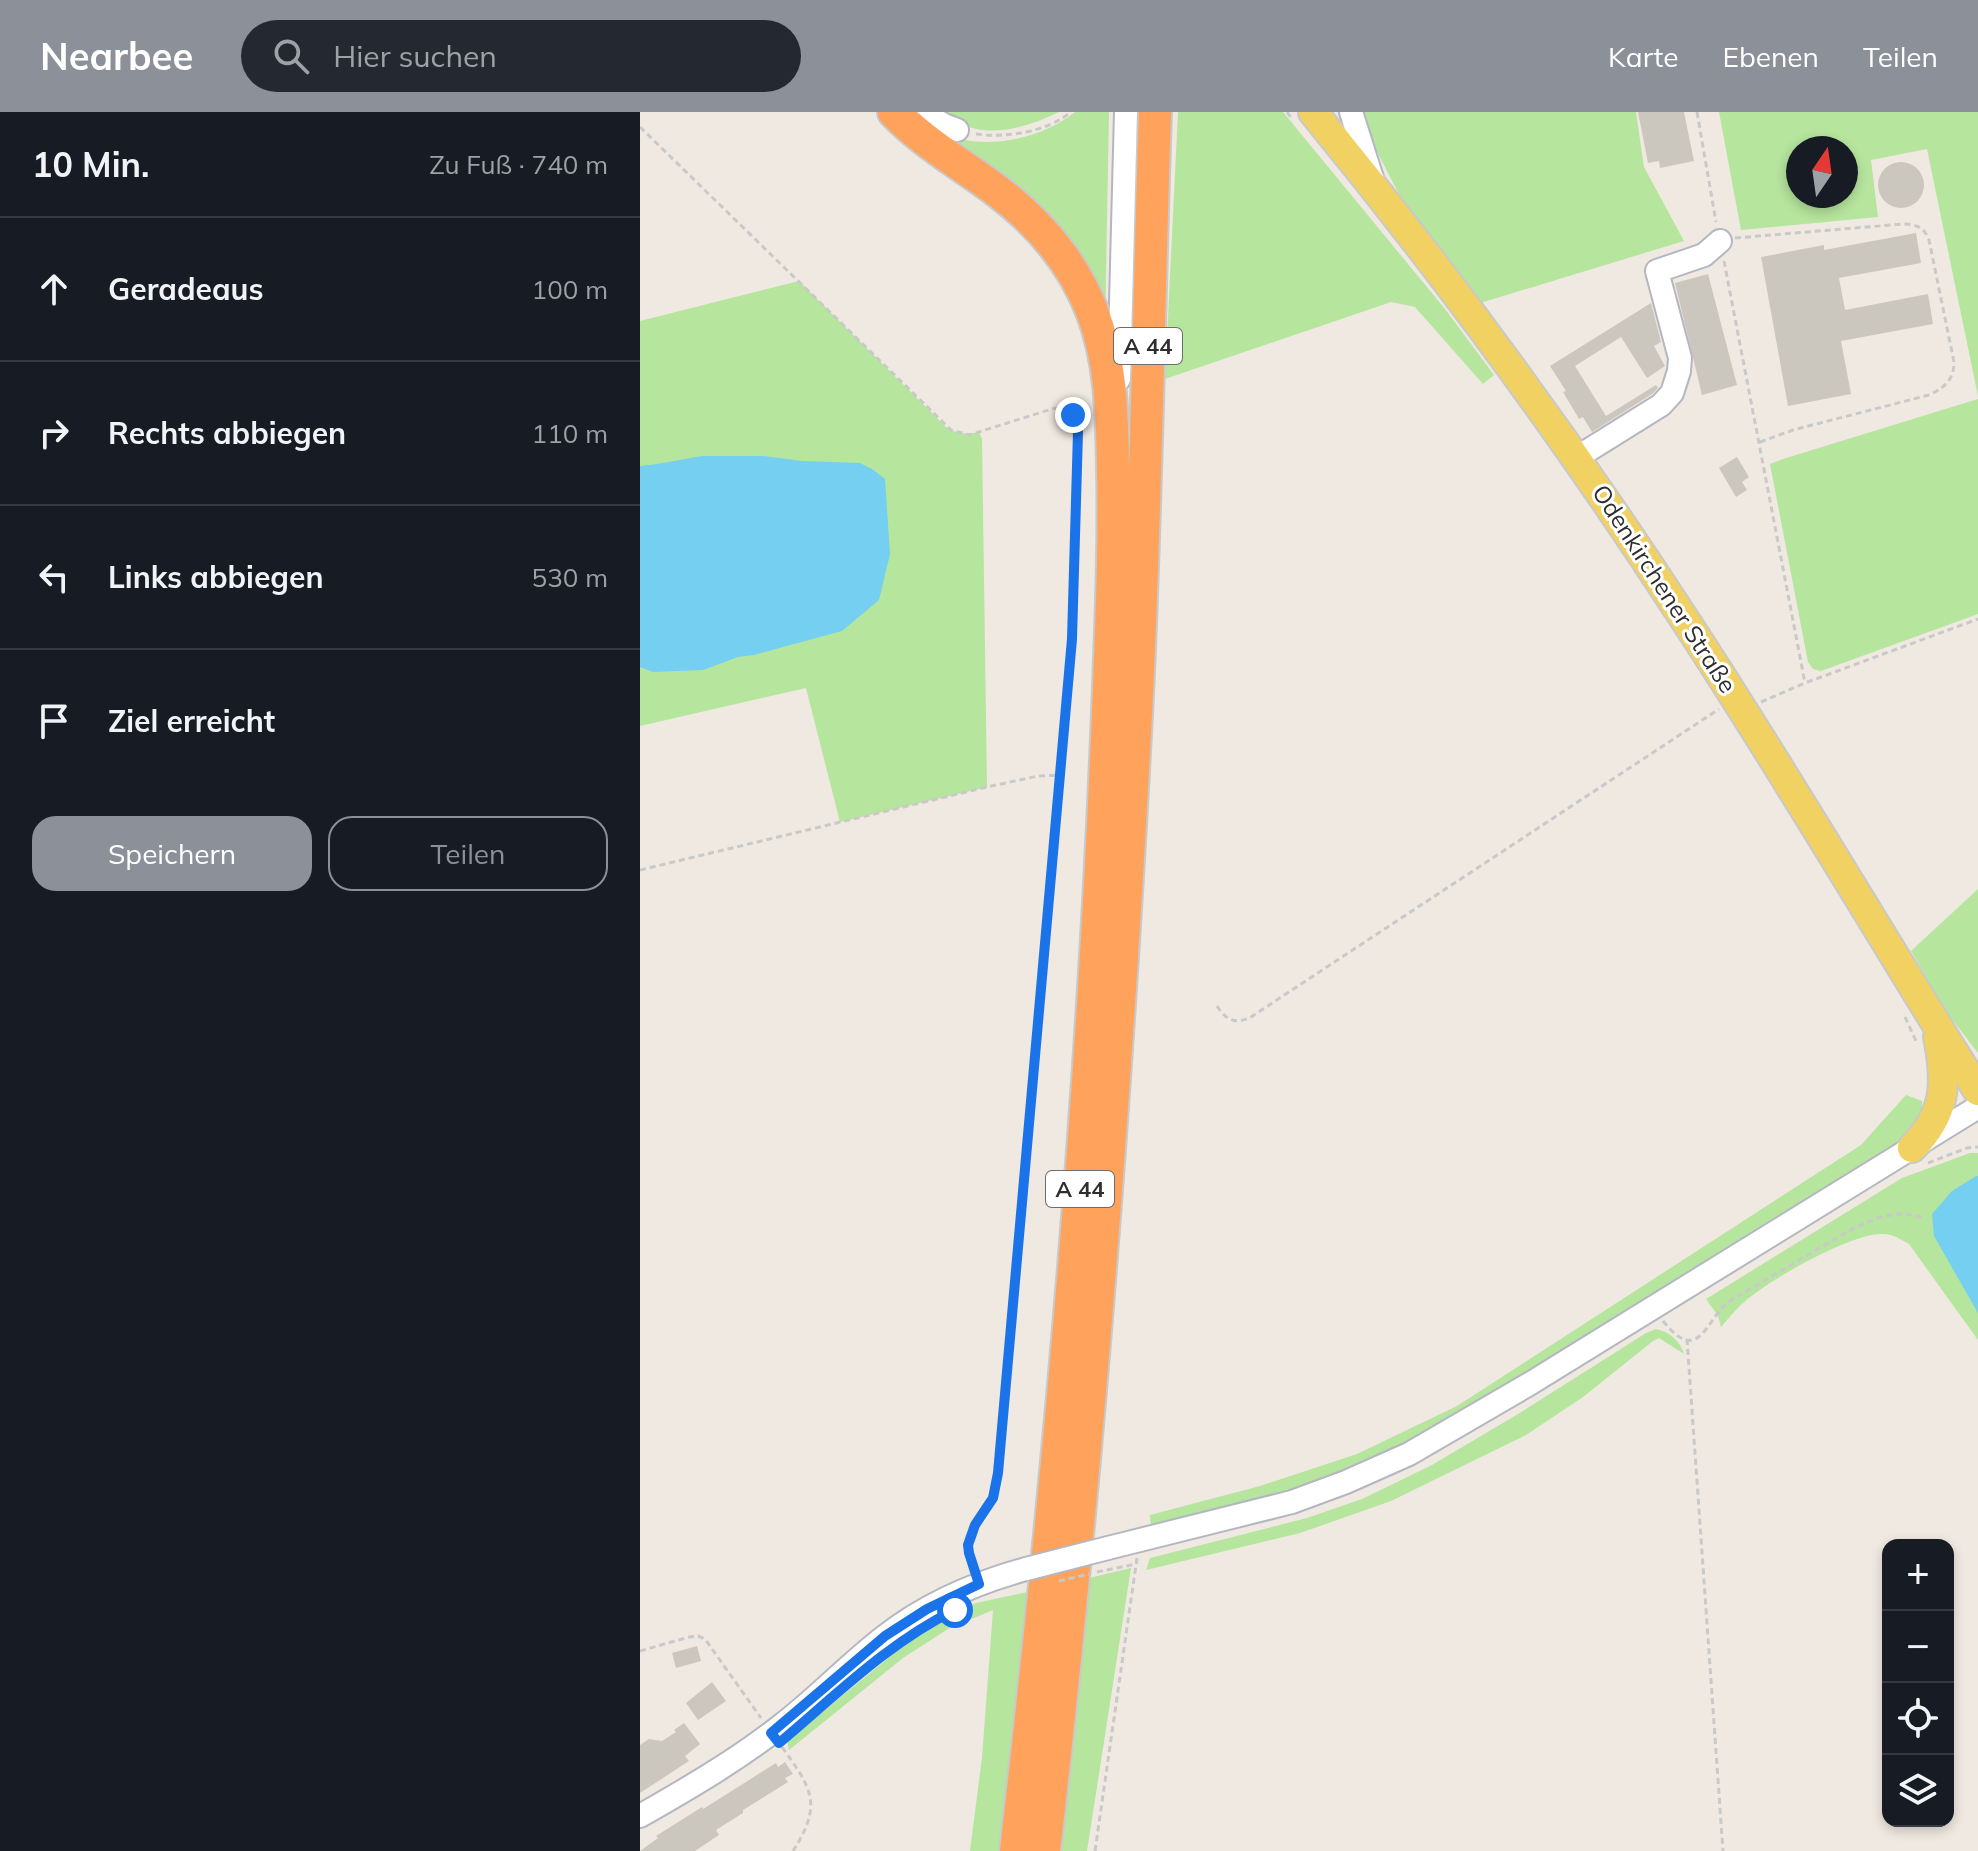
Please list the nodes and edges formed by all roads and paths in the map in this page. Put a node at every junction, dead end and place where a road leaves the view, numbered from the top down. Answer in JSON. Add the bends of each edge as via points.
{"nodes":[{"id":1,"x":894,"y":112,"type":"edge"},
{"id":2,"x":922,"y":112,"type":"edge"},
{"id":3,"x":1071,"y":112,"type":"edge"},
{"id":4,"x":1126,"y":112,"type":"edge"},
{"id":5,"x":1155,"y":112,"type":"edge"},
{"id":6,"x":1287,"y":112,"type":"edge"},
{"id":7,"x":1351,"y":112,"type":"edge"},
{"id":8,"x":1697,"y":112,"type":"edge"},
{"id":9,"x":1304,"y":117,"type":"edge"},
{"id":10,"x":640,"y":127,"type":"edge"},
{"id":11,"x":957,"y":130,"type":"joint"},
{"id":12,"x":1375,"y":187,"type":"junction"},
{"id":13,"x":1720,"y":241,"type":"junction"},
{"id":14,"x":1760,"y":442,"type":"junction"},
{"id":15,"x":1576,"y":458,"type":"junction"},
{"id":16,"x":1115,"y":524,"type":"junction"},
{"id":17,"x":1978,"y":619,"type":"edge"},
{"id":18,"x":1805,"y":683,"type":"junction"},
{"id":19,"x":1740,"y":704,"type":"junction"},
{"id":20,"x":1059,"y":775,"type":"junction"},
{"id":21,"x":640,"y":870,"type":"edge"},
{"id":22,"x":1217,"y":1006,"type":"dead end"},
{"id":23,"x":1902,"y":1010,"type":"dead end"},
{"id":24,"x":1927,"y":1034,"type":"junction"},
{"id":25,"x":1978,"y":1091,"type":"edge"},
{"id":26,"x":1978,"y":1107,"type":"edge"},
{"id":27,"x":1940,"y":1131,"type":"junction"},
{"id":28,"x":1978,"y":1147,"type":"edge"},
{"id":29,"x":1912,"y":1148,"type":"junction"},
{"id":30,"x":1924,"y":1218,"type":"dead end"},
{"id":31,"x":1654,"y":1308,"type":"junction"},
{"id":32,"x":1687,"y":1339,"type":"junction"},
{"id":33,"x":1139,"y":1541,"type":"junction"},
{"id":34,"x":1136,"y":1564,"type":"junction"},
{"id":35,"x":1089,"y":1574,"type":"dead end"},
{"id":36,"x":979,"y":1584,"type":"junction"},
{"id":37,"x":640,"y":1651,"type":"edge"},
{"id":38,"x":771,"y":1733,"type":"junction"},
{"id":39,"x":640,"y":1816,"type":"edge"},
{"id":40,"x":793,"y":1851,"type":"edge"},
{"id":41,"x":1016,"y":1851,"type":"edge"},
{"id":42,"x":1044,"y":1851,"type":"edge"},
{"id":43,"x":1095,"y":1851,"type":"edge"},
{"id":44,"x":1723,"y":1851,"type":"edge"}],
"edges":[{"from":1,"to":16,"type":"highway","via":[[1033,220],[1080,284],[1110,384]]},
{"from":2,"to":11,"type":"street"},
{"from":3,"to":11,"type":"path","via":[[1045,127],[1008,134]]},
{"from":4,"to":16,"type":"street"},
{"from":5,"to":42,"type":"highway","number":"A 44","via":[[1135,729],[1120,997],[1084,1468]]},
{"from":6,"to":9,"type":"path"},
{"from":7,"to":12,"type":"street"},
{"from":8,"to":13,"type":"path"},
{"from":9,"to":12,"type":"main road","name":"Odenkirchener Straße"},
{"from":10,"to":20,"type":"path","via":[[951,430],[969,435],[1055,408],[1075,418],[1072,627]]},
{"from":12,"to":15,"type":"main road","name":"Odenkirchener Straße"},
{"from":13,"to":14,"type":"path"},
{"from":13,"to":14,"type":"path","via":[[1888,225],[1920,227],[1929,240],[1954,362],[1950,380],[1929,395]]},
{"from":13,"to":15,"type":"street","via":[[1704,255],[1657,271],[1680,355],[1670,396]]},
{"from":14,"to":18,"type":"path"},
{"from":15,"to":19,"type":"main road","name":"Odenkirchener Straße"},
{"from":16,"to":41,"type":"highway","number":"A 44","via":[[1081,1170],[1047,1570]]},
{"from":17,"to":18,"type":"path"},
{"from":18,"to":19,"type":"path"},
{"from":19,"to":22,"type":"path","via":[[1698,721],[1251,1017],[1234,1021]]},
{"from":19,"to":24,"type":"main road","name":"Odenkirchener Straße"},
{"from":20,"to":21,"type":"path","via":[[987,787]]},
{"from":20,"to":36,"type":"path","via":[[998,1473],[993,1498],[968,1545]]},
{"from":23,"to":24,"type":"path"},
{"from":24,"to":25,"type":"main road","name":"Odenkirchener Straße"},
{"from":24,"to":29,"type":"main road","via":[[1944,1071],[1943,1095],[1933,1121]]},
{"from":26,"to":27,"type":"street"},
{"from":27,"to":28,"type":"path","via":[[1953,1153]]},
{"from":27,"to":29,"type":"street"},
{"from":29,"to":31,"type":"street"},
{"from":30,"to":32,"type":"path","via":[[1898,1213],[1852,1229],[1728,1302],[1704,1334]]},
{"from":31,"to":32,"type":"path","via":[[1672,1331]]},
{"from":31,"to":33,"type":"street","via":[[1426,1445],[1356,1478],[1292,1502]]},
{"from":32,"to":44,"type":"path"},
{"from":33,"to":34,"type":"path"},
{"from":33,"to":36,"type":"street","bridge":true},
{"from":34,"to":35,"type":"path"},
{"from":34,"to":43,"type":"path"},
{"from":36,"to":38,"type":"street","via":[[893,1630]]},
{"from":37,"to":38,"type":"path","via":[[689,1637],[705,1639]]},
{"from":38,"to":39,"type":"street"},
{"from":38,"to":40,"type":"path","via":[[801,1774],[811,1801],[808,1824]]}]}
